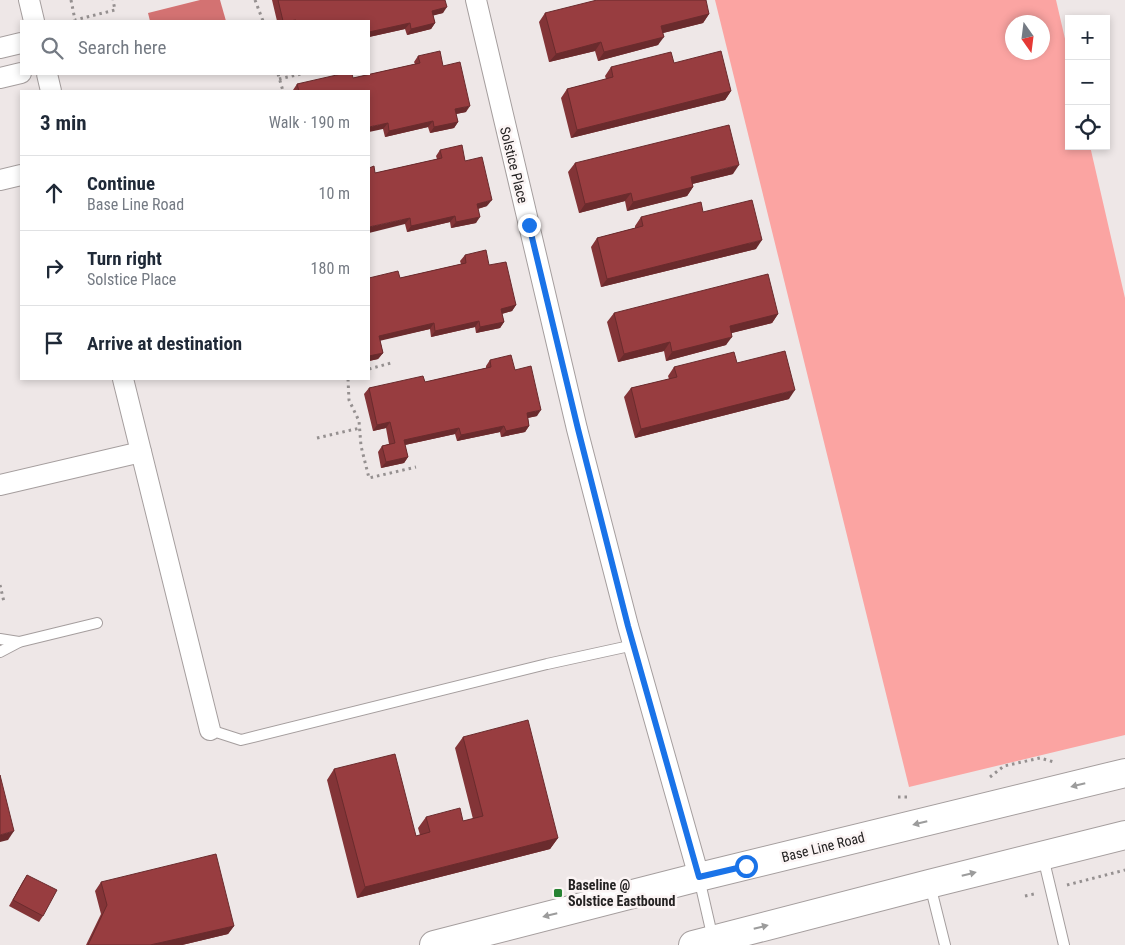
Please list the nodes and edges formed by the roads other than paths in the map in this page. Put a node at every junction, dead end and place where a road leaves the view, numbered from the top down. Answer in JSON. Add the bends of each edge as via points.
{"nodes":[{"id":1,"x":29,"y":0,"type":"edge"},
{"id":2,"x":476,"y":0,"type":"edge"},
{"id":3,"x":34,"y":20,"type":"edge"},
{"id":4,"x":20,"y":43,"type":"edge"},
{"id":5,"x":0,"y":48,"type":"edge"},
{"id":6,"x":20,"y":73,"type":"edge"},
{"id":7,"x":47,"y":75,"type":"edge"},
{"id":8,"x":0,"y":78,"type":"edge"},
{"id":9,"x":51,"y":90,"type":"edge"},
{"id":10,"x":20,"y":175,"type":"edge"},
{"id":11,"x":0,"y":180,"type":"edge"},
{"id":12,"x":123,"y":380,"type":"edge"},
{"id":13,"x":141,"y":452,"type":"junction"},
{"id":14,"x":0,"y":485,"type":"edge"},
{"id":15,"x":97,"y":624,"type":"dead end"},
{"id":16,"x":0,"y":639,"type":"edge"},
{"id":17,"x":19,"y":642,"type":"junction"},
{"id":18,"x":634,"y":645,"type":"junction"},
{"id":19,"x":0,"y":652,"type":"edge"},
{"id":20,"x":210,"y":730,"type":"joint"},
{"id":21,"x":1125,"y":773,"type":"edge"},
{"id":22,"x":1125,"y":836,"type":"edge"},
{"id":23,"x":1043,"y":856,"type":"junction"},
{"id":24,"x":699,"y":877,"type":"junction"},
{"id":25,"x":929,"y":884,"type":"junction"},
{"id":26,"x":707,"y":943,"type":"edge"},
{"id":27,"x":434,"y":945,"type":"edge"},
{"id":28,"x":945,"y":945,"type":"edge"},
{"id":29,"x":1064,"y":945,"type":"edge"}],
"edges":[{"from":1,"to":3,"type":"street"},
{"from":2,"to":18,"type":"street","name":"Solstice Place","via":[[573,410]]},
{"from":4,"to":5,"type":"street"},
{"from":6,"to":8,"type":"street"},
{"from":7,"to":9,"type":"street"},
{"from":10,"to":11,"type":"street"},
{"from":12,"to":13,"type":"street"},
{"from":13,"to":14,"type":"street"},
{"from":13,"to":20,"type":"street"},
{"from":15,"to":17,"type":"lane"},
{"from":16,"to":17,"type":"lane"},
{"from":17,"to":19,"type":"lane"},
{"from":18,"to":20,"type":"lane","via":[[241,740]]},
{"from":18,"to":24,"type":"street","name":"Solstice Place"},
{"from":21,"to":24,"type":"main road","name":"Base Line Road","one_way":true},
{"from":22,"to":23,"type":"main road"},
{"from":25,"to":23,"type":"main road","one_way":true},
{"from":23,"to":29,"type":"lane"},
{"from":24,"to":26,"type":"lane","name":"Solstice Place"},
{"from":24,"to":27,"type":"main road","name":"Base Line Road","one_way":true},
{"from":26,"to":25,"type":"main road","one_way":true},
{"from":25,"to":28,"type":"lane"}]}
